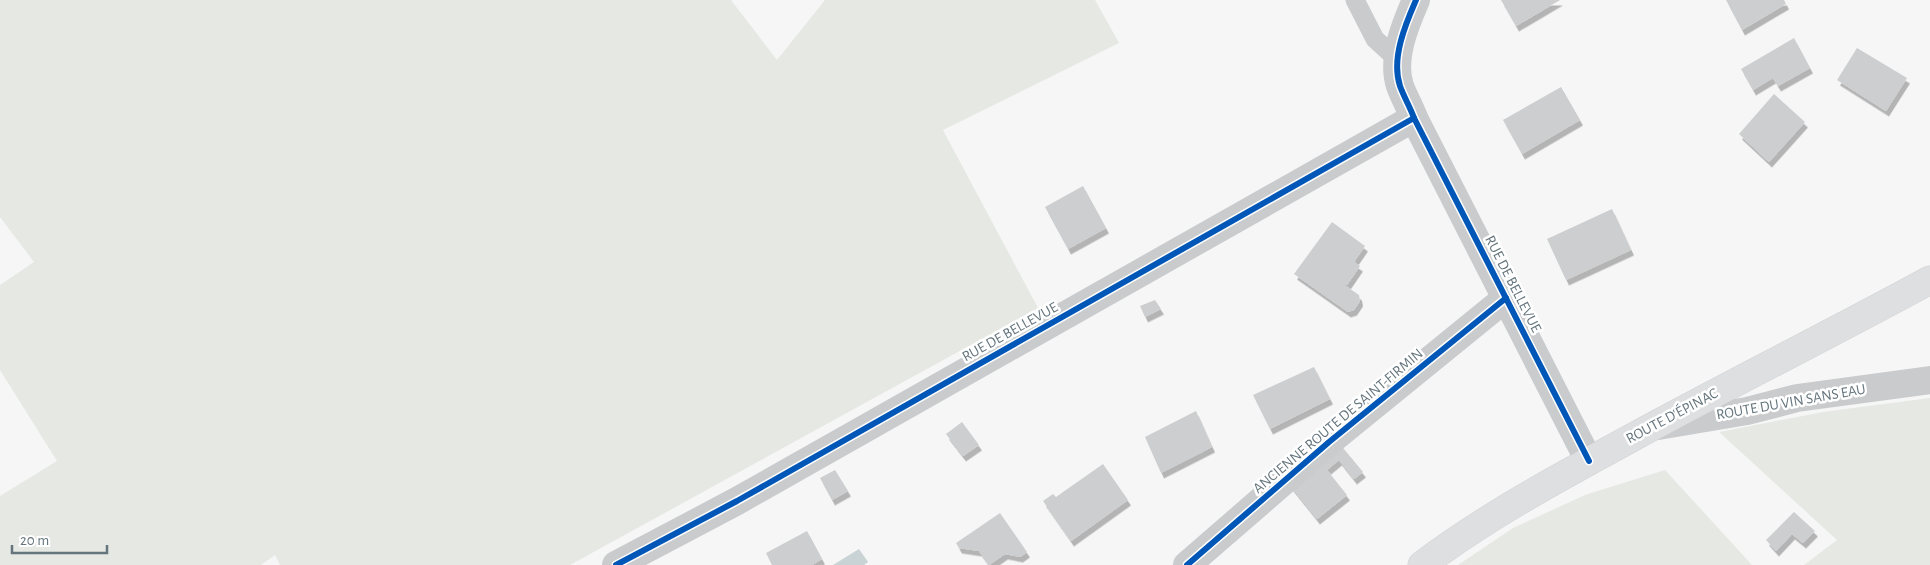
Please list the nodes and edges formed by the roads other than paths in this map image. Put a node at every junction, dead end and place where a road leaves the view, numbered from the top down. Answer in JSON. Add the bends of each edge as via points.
{"nodes":[{"id":1,"x":1356,"y":0,"type":"edge"},
{"id":2,"x":1416,"y":0,"type":"edge"},
{"id":3,"x":1398,"y":60,"type":"junction"},
{"id":4,"x":1414,"y":118,"type":"junction"},
{"id":5,"x":1930,"y":280,"type":"edge"},
{"id":6,"x":1506,"y":298,"type":"junction"},
{"id":7,"x":1930,"y":380,"type":"edge"},
{"id":8,"x":1652,"y":427,"type":"junction"},
{"id":9,"x":1589,"y":461,"type":"junction"},
{"id":10,"x":616,"y":565,"type":"edge"},
{"id":11,"x":1187,"y":565,"type":"edge"},
{"id":12,"x":1422,"y":565,"type":"edge"}],
"edges":[{"from":1,"to":3,"type":"lane","via":[[1376,39]]},
{"from":2,"to":3,"type":"street","name":"RUE DE BELLEVUE","via":[[1406,24]]},
{"from":3,"to":4,"type":"street","name":"RUE DE BELLEVUE","via":[[1400,84]]},
{"from":4,"to":6,"type":"street","name":"RUE DE BELLEVUE"},
{"from":4,"to":10,"type":"street","name":"RUE DE BELLEVUE","via":[[738,501]]},
{"from":5,"to":8,"type":"main road","name":"ROUTE D'ÉPINAC"},
{"from":6,"to":9,"type":"street","name":"RUE DE BELLEVUE"},
{"from":6,"to":11,"type":"street","name":"ANCIENNE ROUTE DE SAINT-FIRMIN","via":[[1329,442]]},
{"from":7,"to":8,"type":"street","name":"ROUTE DU VIN SANS EAU","via":[[1798,398],[1747,411]]},
{"from":8,"to":9,"type":"main road","name":"ROUTE D'ÉPINAC"},
{"from":9,"to":12,"type":"main road","name":"ROUTE D'ÉPINAC","via":[[1519,500]]}]}
